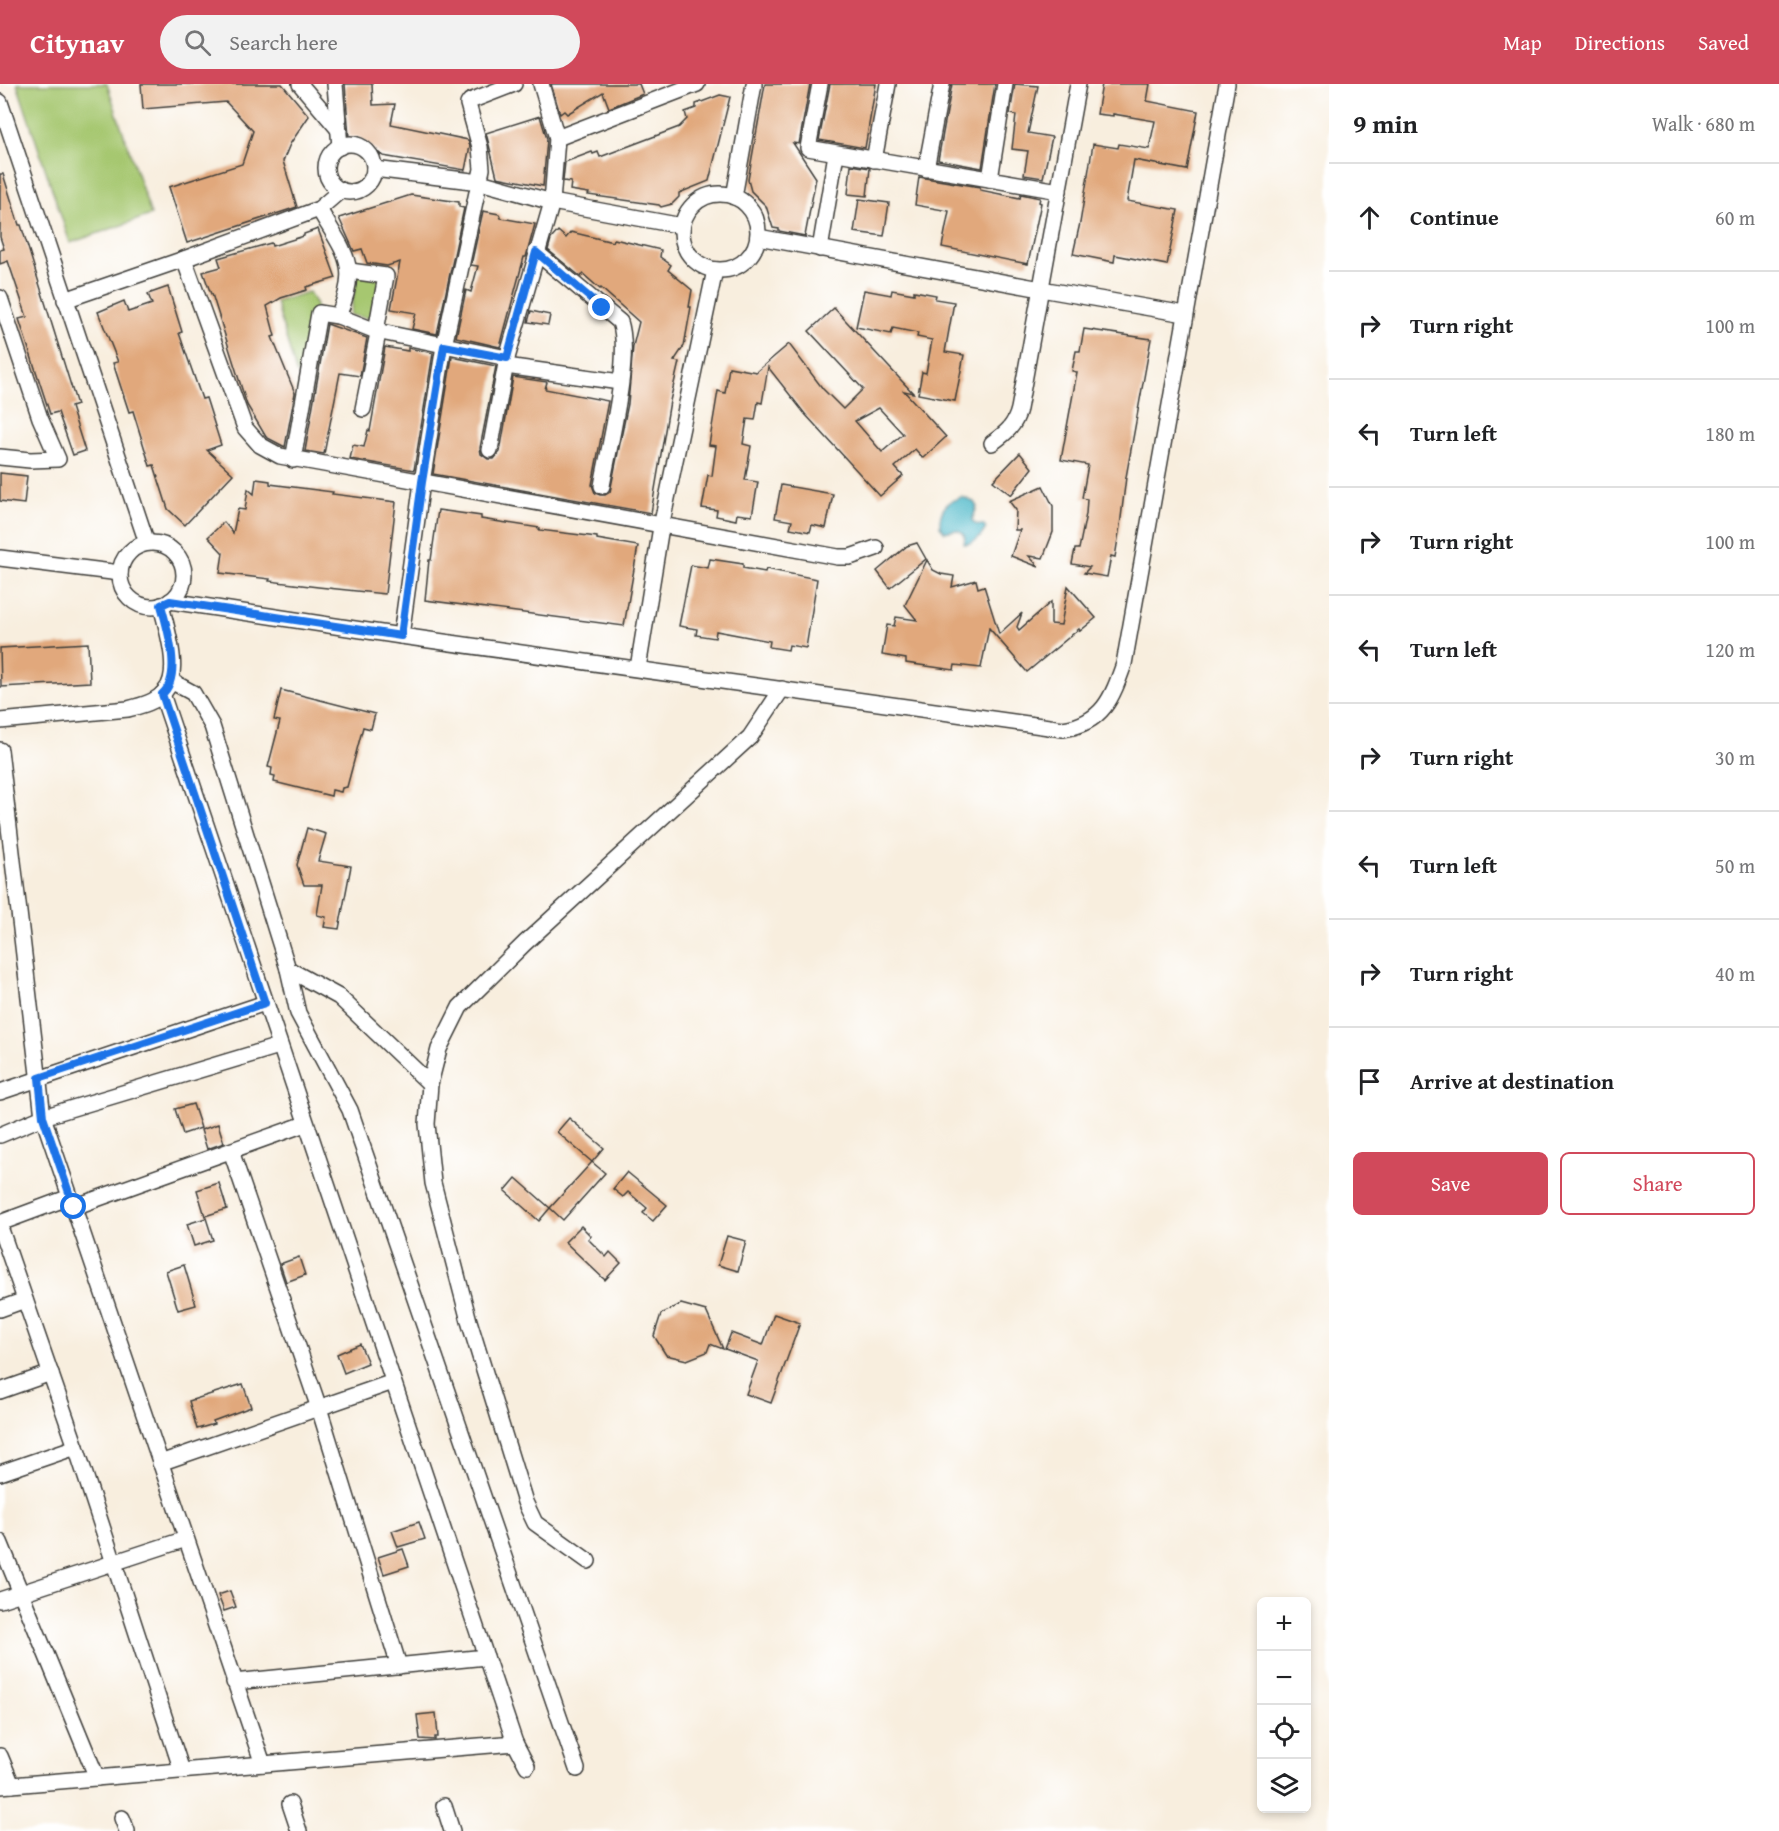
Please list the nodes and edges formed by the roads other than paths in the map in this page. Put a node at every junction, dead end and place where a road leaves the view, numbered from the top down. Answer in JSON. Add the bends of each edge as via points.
{"nodes":[{"id":1,"x":300,"y":84,"type":"edge"},
{"id":2,"x":335,"y":84,"type":"edge"},
{"id":3,"x":514,"y":84,"type":"edge"},
{"id":4,"x":541,"y":84,"type":"edge"},
{"id":5,"x":696,"y":84,"type":"edge"},
{"id":6,"x":754,"y":84,"type":"edge"},
{"id":7,"x":820,"y":84,"type":"edge"},
{"id":8,"x":888,"y":84,"type":"edge"},
{"id":9,"x":942,"y":84,"type":"edge"},
{"id":10,"x":1005,"y":84,"type":"edge"},
{"id":11,"x":1078,"y":84,"type":"edge"},
{"id":12,"x":1227,"y":84,"type":"edge"},
{"id":13,"x":0,"y":102,"type":"edge"},
{"id":14,"x":339,"y":129,"type":"junction"},
{"id":15,"x":558,"y":138,"type":"junction"},
{"id":16,"x":340,"y":147,"type":"junction"},
{"id":17,"x":836,"y":154,"type":"junction"},
{"id":18,"x":874,"y":160,"type":"junction"},
{"id":19,"x":374,"y":169,"type":"junction"},
{"id":20,"x":926,"y":169,"type":"junction"},
{"id":21,"x":990,"y":179,"type":"junction"},
{"id":22,"x":480,"y":182,"type":"junction"},
{"id":23,"x":341,"y":190,"type":"junction"},
{"id":24,"x":1059,"y":191,"type":"junction"},
{"id":25,"x":734,"y":197,"type":"junction"},
{"id":26,"x":552,"y":202,"type":"junction"},
{"id":27,"x":319,"y":209,"type":"junction"},
{"id":28,"x":682,"y":226,"type":"junction"},
{"id":29,"x":758,"y":237,"type":"junction"},
{"id":30,"x":820,"y":249,"type":"junction"},
{"id":31,"x":536,"y":252,"type":"junction"},
{"id":32,"x":184,"y":259,"type":"junction"},
{"id":33,"x":715,"y":270,"type":"junction"},
{"id":34,"x":350,"y":271,"type":"junction"},
{"id":35,"x":1041,"y":289,"type":"junction"},
{"id":36,"x":0,"y":298,"type":"edge"},
{"id":37,"x":65,"y":300,"type":"junction"},
{"id":38,"x":1185,"y":314,"type":"junction"},
{"id":39,"x":338,"y":316,"type":"junction"},
{"id":40,"x":376,"y":331,"type":"junction"},
{"id":41,"x":444,"y":346,"type":"junction"},
{"id":42,"x":506,"y":362,"type":"junction"},
{"id":43,"x":620,"y":382,"type":"junction"},
{"id":44,"x":363,"y":409,"type":"dead end"},
{"id":45,"x":992,"y":442,"type":"dead end"},
{"id":46,"x":490,"y":450,"type":"dead end"},
{"id":47,"x":0,"y":457,"type":"edge"},
{"id":48,"x":293,"y":460,"type":"junction"},
{"id":49,"x":422,"y":482,"type":"junction"},
{"id":50,"x":602,"y":486,"type":"dead end"},
{"id":51,"x":661,"y":526,"type":"junction"},
{"id":52,"x":147,"y":543,"type":"junction"},
{"id":53,"x":876,"y":548,"type":"dead end"},
{"id":54,"x":0,"y":558,"type":"edge"},
{"id":55,"x":120,"y":573,"type":"junction"},
{"id":56,"x":166,"y":603,"type":"junction"},
{"id":57,"x":401,"y":636,"type":"junction"},
{"id":58,"x":638,"y":668,"type":"junction"},
{"id":59,"x":171,"y":681,"type":"junction"},
{"id":60,"x":782,"y":689,"type":"junction"},
{"id":61,"x":162,"y":694,"type":"junction"},
{"id":62,"x":0,"y":721,"type":"edge"},
{"id":63,"x":0,"y":750,"type":"edge"},
{"id":64,"x":288,"y":969,"type":"junction"},
{"id":65,"x":265,"y":1003,"type":"junction"},
{"id":66,"x":279,"y":1046,"type":"junction"},
{"id":67,"x":39,"y":1078,"type":"junction"},
{"id":68,"x":430,"y":1084,"type":"junction"},
{"id":69,"x":0,"y":1092,"type":"edge"},
{"id":70,"x":43,"y":1117,"type":"junction"},
{"id":71,"x":305,"y":1124,"type":"junction"},
{"id":72,"x":0,"y":1134,"type":"edge"},
{"id":73,"x":231,"y":1151,"type":"junction"},
{"id":74,"x":72,"y":1202,"type":"junction"},
{"id":75,"x":0,"y":1225,"type":"edge"},
{"id":76,"x":25,"y":1300,"type":"junction"},
{"id":77,"x":0,"y":1309,"type":"edge"},
{"id":78,"x":51,"y":1373,"type":"junction"},
{"id":79,"x":393,"y":1382,"type":"junction"},
{"id":80,"x":0,"y":1391,"type":"edge"},
{"id":81,"x":319,"y":1408,"type":"junction"},
{"id":82,"x":76,"y":1448,"type":"junction"},
{"id":83,"x":160,"y":1463,"type":"junction"},
{"id":84,"x":0,"y":1473,"type":"edge"},
{"id":85,"x":186,"y":1539,"type":"junction"},
{"id":86,"x":0,"y":1542,"type":"edge"},
{"id":87,"x":588,"y":1561,"type":"dead end"},
{"id":88,"x":113,"y":1563,"type":"junction"},
{"id":89,"x":21,"y":1594,"type":"junction"},
{"id":90,"x":0,"y":1600,"type":"edge"},
{"id":91,"x":486,"y":1657,"type":"junction"},
{"id":92,"x":399,"y":1666,"type":"junction"},
{"id":93,"x":234,"y":1682,"type":"junction"},
{"id":94,"x":515,"y":1743,"type":"junction"},
{"id":95,"x":0,"y":1756,"type":"edge"},
{"id":96,"x":263,"y":1764,"type":"junction"},
{"id":97,"x":527,"y":1766,"type":"dead end"},
{"id":98,"x":577,"y":1769,"type":"dead end"},
{"id":99,"x":182,"y":1771,"type":"junction"},
{"id":100,"x":97,"y":1778,"type":"junction"},
{"id":101,"x":6,"y":1786,"type":"edge"},
{"id":102,"x":290,"y":1804,"type":"dead end"},
{"id":103,"x":444,"y":1806,"type":"dead end"},
{"id":104,"x":299,"y":1831,"type":"edge"},
{"id":105,"x":452,"y":1831,"type":"edge"}],
"edges":[{"from":1,"to":14,"type":"street"},
{"from":2,"to":14,"type":"street"},
{"from":3,"to":22,"type":"street","via":[[469,103],[483,160]]},
{"from":4,"to":15,"type":"street"},
{"from":5,"to":15,"type":"street"},
{"from":6,"to":25,"type":"street"},
{"from":7,"to":17,"type":"street","via":[[808,148]]},
{"from":8,"to":18,"type":"street"},
{"from":9,"to":20,"type":"street"},
{"from":10,"to":21,"type":"street"},
{"from":11,"to":24,"type":"street"},
{"from":12,"to":38,"type":"street"},
{"from":13,"to":37,"type":"street"},
{"from":14,"to":16,"type":"street"},
{"from":15,"to":26,"type":"street"},
{"from":16,"to":19,"type":"street","via":[[353,145],[364,149]]},
{"from":16,"to":23,"type":"street","via":[[330,157],[327,168],[332,183]]},
{"from":17,"to":18,"type":"street"},
{"from":17,"to":30,"type":"street"},
{"from":18,"to":20,"type":"street"},
{"from":19,"to":22,"type":"street"},
{"from":19,"to":23,"type":"street","via":[[363,189]]},
{"from":20,"to":21,"type":"street"},
{"from":21,"to":24,"type":"street"},
{"from":22,"to":26,"type":"street"},
{"from":22,"to":41,"type":"street"},
{"from":23,"to":27,"type":"street"},
{"from":24,"to":35,"type":"street"},
{"from":25,"to":28,"type":"street","via":[[718,194],[701,199],[689,209]]},
{"from":25,"to":29,"type":"street","via":[[753,213]]},
{"from":26,"to":28,"type":"street"},
{"from":26,"to":31,"type":"street"},
{"from":27,"to":32,"type":"street"},
{"from":27,"to":34,"type":"street"},
{"from":28,"to":33,"type":"street","via":[[689,255],[701,266]]},
{"from":29,"to":30,"type":"street"},
{"from":29,"to":33,"type":"street","via":[[741,264]]},
{"from":30,"to":35,"type":"street"},
{"from":31,"to":42,"type":"street"},
{"from":31,"to":43,"type":"street","via":[[620,322],[624,341]]},
{"from":32,"to":37,"type":"street"},
{"from":32,"to":48,"type":"street","via":[[245,428],[260,445]]},
{"from":33,"to":51,"type":"street"},
{"from":34,"to":39,"type":"street","via":[[349,287]]},
{"from":34,"to":40,"type":"street","via":[[386,276]]},
{"from":35,"to":38,"type":"street"},
{"from":35,"to":45,"type":"street","via":[[1016,422]]},
{"from":36,"to":47,"type":"street","via":[[40,418],[58,459]]},
{"from":37,"to":52,"type":"street"},
{"from":38,"to":60,"type":"street","via":[[1124,664],[1114,692],[1093,719],[1080,727],[1064,729]]},
{"from":39,"to":40,"type":"street"},
{"from":39,"to":48,"type":"street","via":[[317,315]]},
{"from":40,"to":41,"type":"street"},
{"from":40,"to":44,"type":"street"},
{"from":41,"to":42,"type":"street"},
{"from":41,"to":49,"type":"street"},
{"from":42,"to":43,"type":"street"},
{"from":42,"to":46,"type":"street"},
{"from":43,"to":50,"type":"street"},
{"from":48,"to":49,"type":"street"},
{"from":49,"to":51,"type":"street"},
{"from":49,"to":57,"type":"street"},
{"from":51,"to":53,"type":"street","via":[[838,557]]},
{"from":51,"to":58,"type":"street"},
{"from":52,"to":55,"type":"street","via":[[131,550]]},
{"from":52,"to":56,"type":"street","via":[[171,549],[182,562],[184,580],[177,595]]},
{"from":54,"to":55,"type":"street"},
{"from":55,"to":56,"type":"street","via":[[129,597],[144,606]]},
{"from":56,"to":57,"type":"street"},
{"from":56,"to":59,"type":"street"},
{"from":57,"to":58,"type":"street"},
{"from":58,"to":60,"type":"street"},
{"from":59,"to":61,"type":"street"},
{"from":59,"to":64,"type":"street","via":[[193,693],[212,726]]},
{"from":60,"to":68,"type":"street","via":[[750,737],[460,1007],[439,1049]]},
{"from":61,"to":62,"type":"street","via":[[128,709]]},
{"from":61,"to":65,"type":"street"},
{"from":63,"to":67,"type":"street"},
{"from":64,"to":68,"type":"street","via":[[339,997]]},
{"from":64,"to":98,"type":"street","via":[[298,1013],[350,1110]]},
{"from":65,"to":66,"type":"street"},
{"from":65,"to":67,"type":"street"},
{"from":66,"to":70,"type":"street"},
{"from":66,"to":71,"type":"street"},
{"from":67,"to":69,"type":"street"},
{"from":67,"to":70,"type":"street"},
{"from":68,"to":87,"type":"street","via":[[426,1124],[432,1183],[469,1321],[525,1502],[535,1523]]},
{"from":70,"to":72,"type":"street"},
{"from":70,"to":74,"type":"street"},
{"from":71,"to":73,"type":"street"},
{"from":71,"to":79,"type":"street"},
{"from":73,"to":74,"type":"street"},
{"from":73,"to":81,"type":"street"},
{"from":74,"to":75,"type":"street"},
{"from":74,"to":83,"type":"street"},
{"from":75,"to":76,"type":"street"},
{"from":76,"to":77,"type":"street"},
{"from":76,"to":78,"type":"street"},
{"from":78,"to":80,"type":"street"},
{"from":78,"to":82,"type":"street"},
{"from":79,"to":81,"type":"street"},
{"from":79,"to":91,"type":"street"},
{"from":81,"to":83,"type":"street"},
{"from":81,"to":92,"type":"street"},
{"from":82,"to":84,"type":"street"},
{"from":82,"to":88,"type":"street"},
{"from":83,"to":85,"type":"street"},
{"from":85,"to":88,"type":"street"},
{"from":85,"to":93,"type":"street"},
{"from":86,"to":89,"type":"street"},
{"from":88,"to":89,"type":"street"},
{"from":88,"to":99,"type":"street"},
{"from":89,"to":90,"type":"street"},
{"from":89,"to":100,"type":"street"},
{"from":91,"to":92,"type":"street"},
{"from":91,"to":94,"type":"street"},
{"from":92,"to":93,"type":"street"},
{"from":93,"to":96,"type":"street"},
{"from":94,"to":96,"type":"street"},
{"from":94,"to":97,"type":"street"},
{"from":95,"to":101,"type":"street"},
{"from":96,"to":99,"type":"street"},
{"from":99,"to":100,"type":"street"},
{"from":100,"to":101,"type":"street"},
{"from":102,"to":104,"type":"street"},
{"from":103,"to":105,"type":"street"}]}
